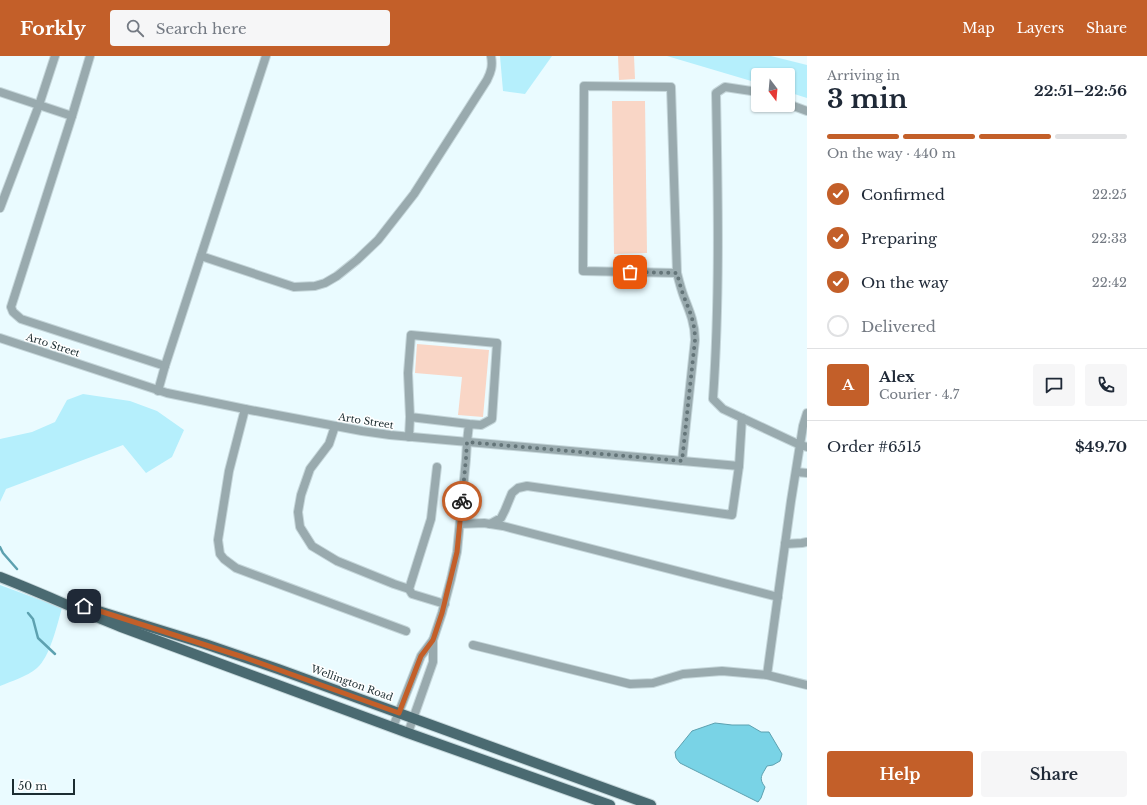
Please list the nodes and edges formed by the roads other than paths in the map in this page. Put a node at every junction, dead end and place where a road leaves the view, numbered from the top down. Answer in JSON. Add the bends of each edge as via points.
{"nodes":[{"id":1,"x":55,"y":56,"type":"edge"},
{"id":2,"x":90,"y":56,"type":"edge"},
{"id":3,"x":266,"y":56,"type":"edge"},
{"id":4,"x":491,"y":56,"type":"edge"},
{"id":5,"x":751,"y":91,"type":"edge"},
{"id":6,"x":0,"y":92,"type":"edge"},
{"id":7,"x":39,"y":105,"type":"junction"},
{"id":8,"x":795,"y":107,"type":"edge"},
{"id":9,"x":807,"y":111,"type":"edge"},
{"id":10,"x":72,"y":116,"type":"junction"},
{"id":11,"x":0,"y":208,"type":"edge"},
{"id":12,"x":201,"y":256,"type":"junction"},
{"id":13,"x":677,"y":273,"type":"junction"},
{"id":14,"x":0,"y":338,"type":"edge"},
{"id":15,"x":165,"y":366,"type":"junction"},
{"id":16,"x":158,"y":390,"type":"junction"},
{"id":17,"x":245,"y":409,"type":"junction"},
{"id":18,"x":807,"y":413,"type":"edge"},
{"id":19,"x":410,"y":417,"type":"junction"},
{"id":20,"x":742,"y":418,"type":"junction"},
{"id":21,"x":469,"y":424,"type":"junction"},
{"id":22,"x":335,"y":426,"type":"junction"},
{"id":23,"x":409,"y":436,"type":"junction"},
{"id":24,"x":467,"y":442,"type":"junction"},
{"id":25,"x":804,"y":446,"type":"edge"},
{"id":26,"x":682,"y":461,"type":"junction"},
{"id":27,"x":739,"y":466,"type":"junction"},
{"id":28,"x":436,"y":467,"type":"dead end"},
{"id":29,"x":796,"y":472,"type":"junction"},
{"id":30,"x":807,"y":473,"type":"edge"},
{"id":31,"x":460,"y":524,"type":"junction"},
{"id":32,"x":490,"y":524,"type":"junction"},
{"id":33,"x":807,"y":542,"type":"edge"},
{"id":34,"x":785,"y":544,"type":"junction"},
{"id":35,"x":0,"y":577,"type":"edge"},
{"id":36,"x":409,"y":589,"type":"junction"},
{"id":37,"x":43,"y":593,"type":"junction"},
{"id":38,"x":778,"y":597,"type":"junction"},
{"id":39,"x":445,"y":604,"type":"junction"},
{"id":40,"x":406,"y":631,"type":"dead end"},
{"id":41,"x":433,"y":640,"type":"junction"},
{"id":42,"x":473,"y":645,"type":"dead end"},
{"id":43,"x":767,"y":675,"type":"junction"},
{"id":44,"x":807,"y":685,"type":"edge"},
{"id":45,"x":399,"y":713,"type":"junction"},
{"id":46,"x":414,"y":719,"type":"junction"},
{"id":47,"x":393,"y":728,"type":"junction"},
{"id":48,"x":408,"y":733,"type":"junction"},
{"id":49,"x":610,"y":805,"type":"edge"},
{"id":50,"x":651,"y":805,"type":"edge"}],
"edges":[{"from":1,"to":7,"type":"street"},
{"from":2,"to":10,"type":"street"},
{"from":3,"to":12,"type":"street"},
{"from":4,"to":12,"type":"street","via":[[491,71],[487,80],[414,194],[378,240],[337,276],[316,286],[294,287]]},
{"from":5,"to":20,"type":"street","via":[[725,87],[716,93],[717,337],[713,399],[723,409]]},
{"from":6,"to":7,"type":"street"},
{"from":7,"to":10,"type":"street"},
{"from":7,"to":11,"type":"street"},
{"from":8,"to":9,"type":"street"},
{"from":10,"to":15,"type":"street","via":[[11,307],[21,319]]},
{"from":12,"to":15,"type":"street"},
{"from":13,"to":13,"type":"street","via":[[671,87],[584,86],[583,271]]},
{"from":13,"to":26,"type":"street","via":[[695,330]]},
{"from":14,"to":16,"type":"street","name":"Arto Street"},
{"from":15,"to":16,"type":"street"},
{"from":16,"to":17,"type":"street","name":"Arto Street"},
{"from":17,"to":22,"type":"street","name":"Arto Street"},
{"from":17,"to":40,"type":"street","via":[[229,471],[218,540],[220,554],[236,568]]},
{"from":18,"to":25,"type":"street"},
{"from":19,"to":21,"type":"street"},
{"from":19,"to":21,"type":"street","via":[[408,373],[412,335],[497,343],[492,419],[481,425]]},
{"from":19,"to":23,"type":"street"},
{"from":20,"to":25,"type":"street"},
{"from":20,"to":27,"type":"street"},
{"from":21,"to":24,"type":"street"},
{"from":22,"to":23,"type":"street","name":"Arto Street"},
{"from":22,"to":36,"type":"street","via":[[329,444],[310,470],[301,495],[298,512],[300,527],[312,546],[337,561]]},
{"from":23,"to":24,"type":"street","name":"Arto Street"},
{"from":24,"to":26,"type":"street","name":"Arto Street"},
{"from":24,"to":31,"type":"street"},
{"from":25,"to":29,"type":"street"},
{"from":26,"to":27,"type":"street","name":"Arto Street"},
{"from":27,"to":32,"type":"street","via":[[732,516],[527,486],[512,493],[501,518]]},
{"from":28,"to":36,"type":"street","via":[[430,519]]},
{"from":29,"to":30,"type":"street"},
{"from":29,"to":34,"type":"street"},
{"from":31,"to":32,"type":"street"},
{"from":31,"to":39,"type":"street","via":[[457,552]]},
{"from":32,"to":38,"type":"street"},
{"from":33,"to":34,"type":"street"},
{"from":34,"to":38,"type":"street"},
{"from":35,"to":37,"type":"main road","name":"Wellington Road"},
{"from":36,"to":39,"type":"street","via":[[412,594]]},
{"from":37,"to":45,"type":"main road","name":"Wellington Road","via":[[243,657]]},
{"from":37,"to":47,"type":"main road","name":"Wellington Road","via":[[121,627]]},
{"from":38,"to":43,"type":"street"},
{"from":39,"to":41,"type":"street"},
{"from":41,"to":45,"type":"street","via":[[421,656]]},
{"from":41,"to":46,"type":"street","via":[[433,662]]},
{"from":42,"to":43,"type":"street","via":[[630,684],[653,683],[683,674],[722,671]]},
{"from":43,"to":44,"type":"street"},
{"from":45,"to":46,"type":"main road","name":"Wellington Road"},
{"from":45,"to":47,"type":"street"},
{"from":46,"to":48,"type":"street"},
{"from":46,"to":50,"type":"main road","name":"Wellington Road"},
{"from":47,"to":48,"type":"main road","name":"Wellington Road"},
{"from":48,"to":49,"type":"main road","name":"Wellington Road"}]}
